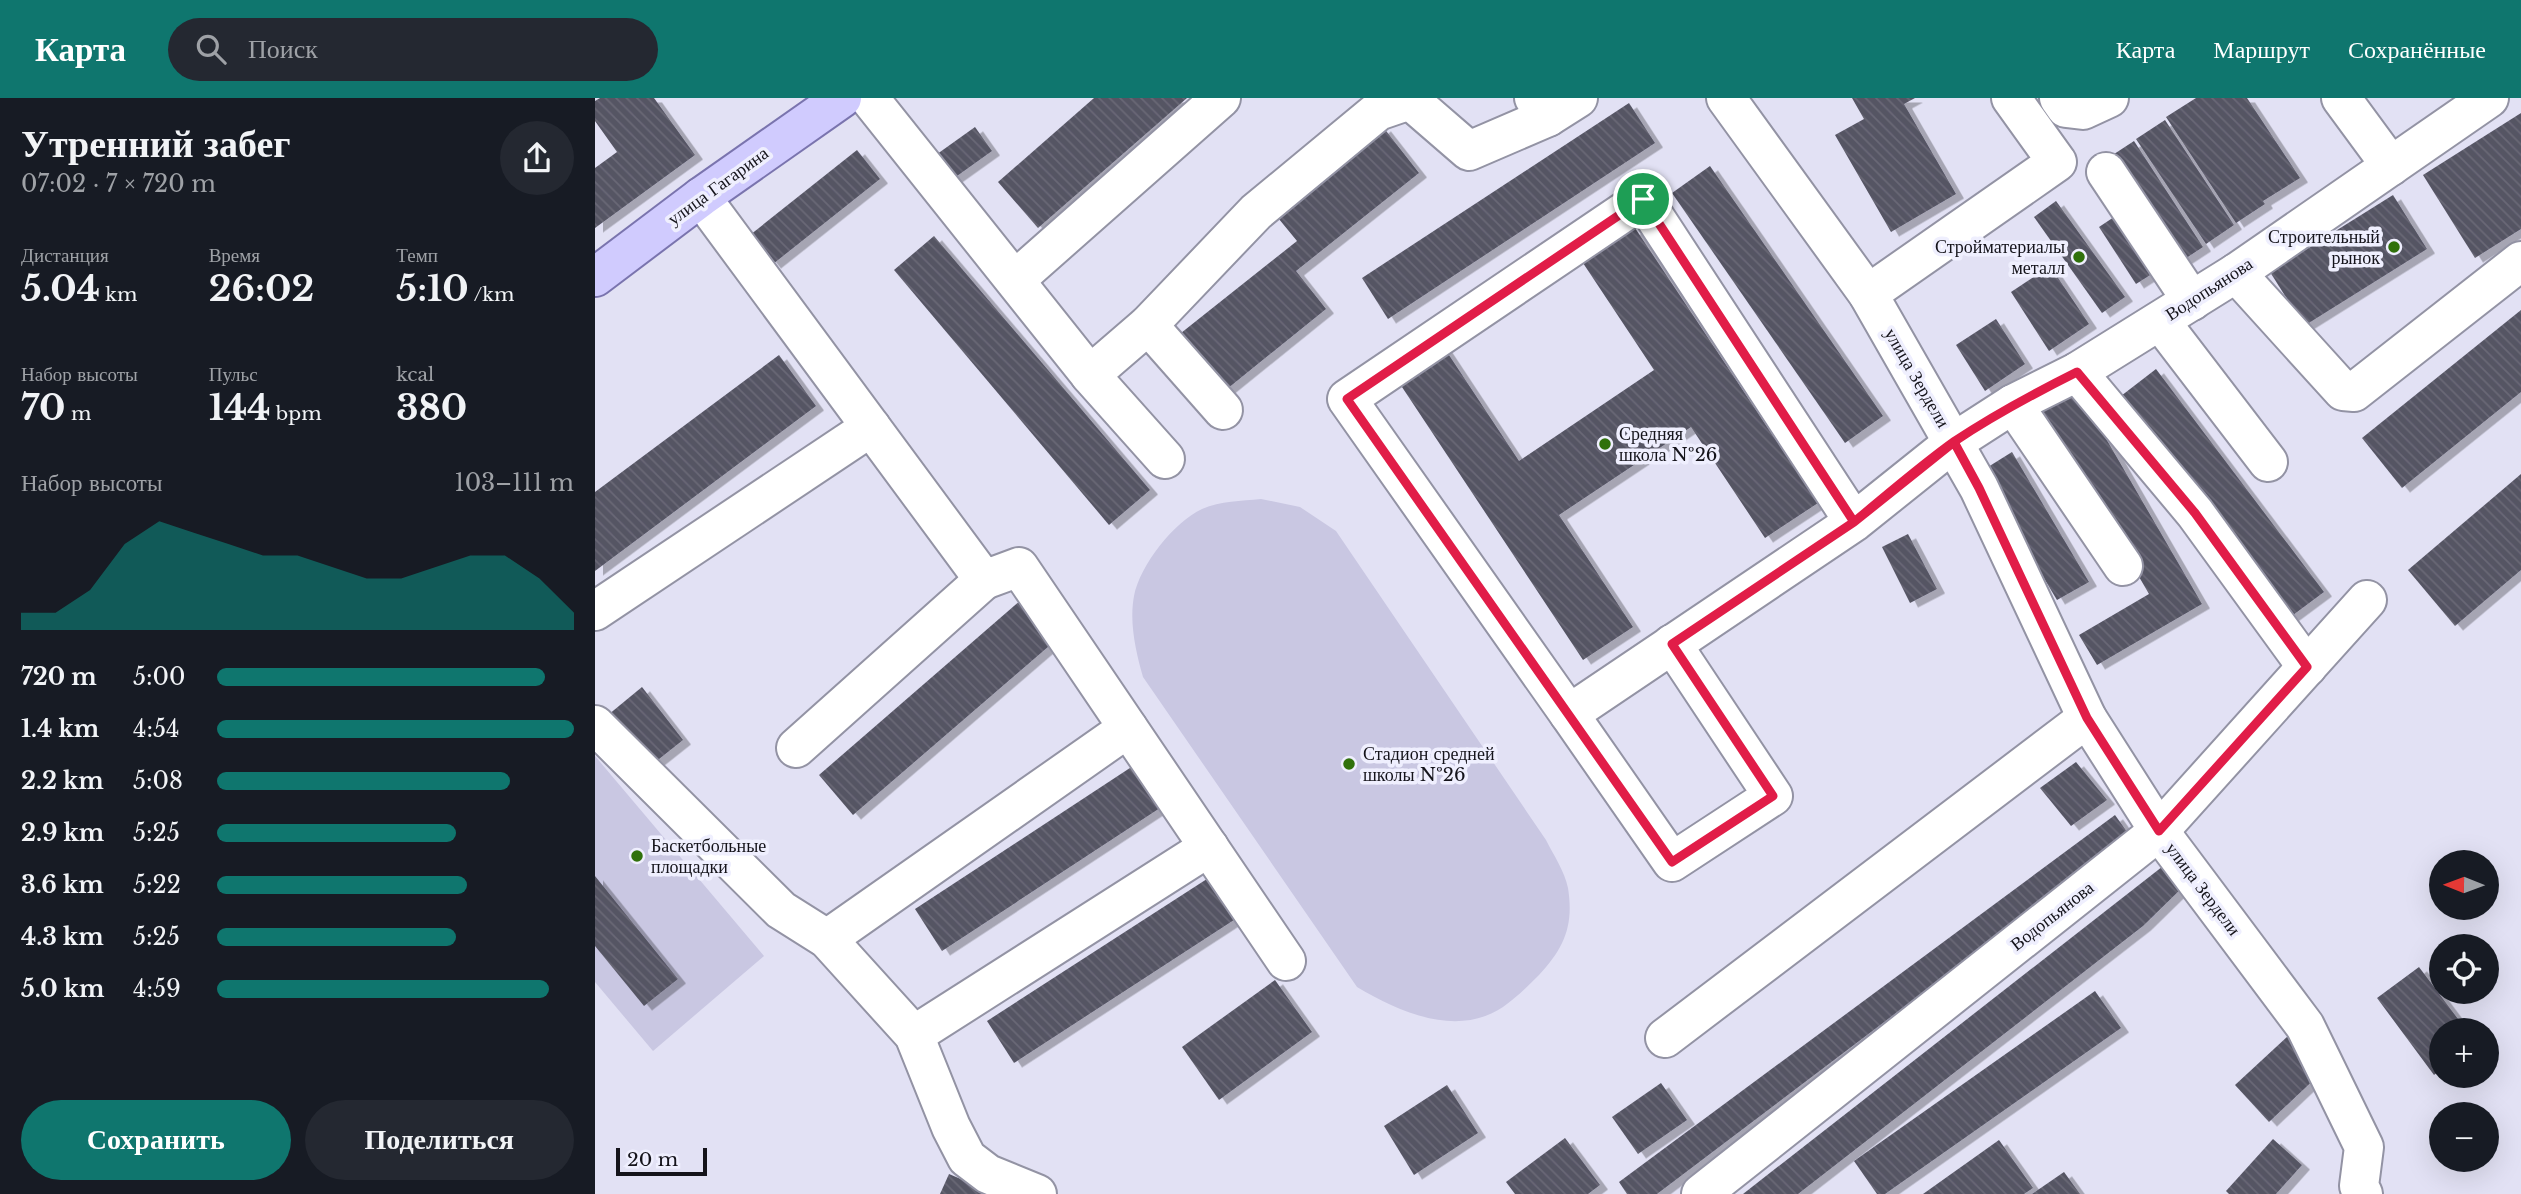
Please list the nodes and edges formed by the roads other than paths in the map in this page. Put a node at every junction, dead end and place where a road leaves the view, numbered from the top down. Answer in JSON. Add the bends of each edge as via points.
{"nodes":[{"id":1,"x":842,"y":98,"type":"edge"},
{"id":2,"x":869,"y":98,"type":"edge"},
{"id":3,"x":1221,"y":98,"type":"edge"},
{"id":4,"x":2011,"y":98,"type":"edge"},
{"id":5,"x":2059,"y":98,"type":"edge"},
{"id":6,"x":2109,"y":98,"type":"edge"},
{"id":7,"x":2341,"y":98,"type":"edge"},
{"id":8,"x":2489,"y":98,"type":"edge"},
{"id":9,"x":1409,"y":99,"type":"edge"},
{"id":10,"x":1737,"y":101,"type":"edge"},
{"id":11,"x":1553,"y":104,"type":"edge"},
{"id":12,"x":2391,"y":166,"type":"junction"},
{"id":13,"x":2106,"y":172,"type":"dead end"},
{"id":14,"x":701,"y":197,"type":"junction"},
{"id":15,"x":2521,"y":261,"type":"edge"},
{"id":16,"x":2236,"y":273,"type":"junction"},
{"id":17,"x":595,"y":277,"type":"edge"},
{"id":18,"x":1015,"y":280,"type":"junction"},
{"id":19,"x":1868,"y":294,"type":"junction"},
{"id":20,"x":2192,"y":301,"type":"junction"},
{"id":21,"x":2160,"y":321,"type":"junction"},
{"id":22,"x":1148,"y":325,"type":"junction"},
{"id":23,"x":2077,"y":372,"type":"junction"},
{"id":24,"x":1090,"y":375,"type":"junction"},
{"id":25,"x":2013,"y":404,"type":"junction"},
{"id":26,"x":1223,"y":410,"type":"dead end"},
{"id":27,"x":871,"y":427,"type":"junction"},
{"id":28,"x":1954,"y":442,"type":"junction"},
{"id":29,"x":1165,"y":459,"type":"dead end"},
{"id":30,"x":2269,"y":463,"type":"dead end"},
{"id":31,"x":1854,"y":522,"type":"junction"},
{"id":32,"x":2123,"y":566,"type":"dead end"},
{"id":33,"x":984,"y":580,"type":"junction"},
{"id":34,"x":2367,"y":600,"type":"dead end"},
{"id":35,"x":595,"y":611,"type":"edge"},
{"id":36,"x":1672,"y":644,"type":"junction"},
{"id":37,"x":2307,"y":667,"type":"junction"},
{"id":38,"x":1569,"y":713,"type":"junction"},
{"id":39,"x":2087,"y":718,"type":"junction"},
{"id":40,"x":595,"y":725,"type":"edge"},
{"id":41,"x":1128,"y":728,"type":"junction"},
{"id":42,"x":796,"y":748,"type":"dead end"},
{"id":43,"x":2159,"y":831,"type":"junction"},
{"id":44,"x":1209,"y":847,"type":"junction"},
{"id":45,"x":827,"y":939,"type":"junction"},
{"id":46,"x":1286,"y":961,"type":"dead end"},
{"id":47,"x":915,"y":1035,"type":"junction"},
{"id":48,"x":1665,"y":1038,"type":"dead end"},
{"id":49,"x":1037,"y":1194,"type":"edge"},
{"id":50,"x":1701,"y":1194,"type":"edge"},
{"id":51,"x":2363,"y":1194,"type":"edge"}],
"edges":[{"from":1,"to":14,"type":"main road","name":"улица Гагарина"},
{"from":2,"to":18,"type":"street"},
{"from":3,"to":18,"type":"street"},
{"from":4,"to":19,"type":"street","via":[[2057,162]]},
{"from":5,"to":6,"type":"street","via":[[2066,108],[2083,110]]},
{"from":7,"to":12,"type":"street"},
{"from":8,"to":12,"type":"street","name":"Водопьянова"},
{"from":9,"to":11,"type":"street","via":[[1468,150]]},
{"from":9,"to":22,"type":"street","via":[[1378,111],[1257,212]]},
{"from":10,"to":19,"type":"street","name":"улица Зердели"},
{"from":12,"to":16,"type":"street","name":"Водопьянова"},
{"from":13,"to":20,"type":"street"},
{"from":14,"to":17,"type":"main road","name":"улица Гагарина"},
{"from":14,"to":27,"type":"street"},
{"from":15,"to":16,"type":"street","via":[[2354,392],[2343,391]]},
{"from":16,"to":20,"type":"street","name":"Водопьянова"},
{"from":18,"to":24,"type":"street"},
{"from":19,"to":28,"type":"street","name":"улица Зердели"},
{"from":20,"to":21,"type":"street","name":"Водопьянова"},
{"from":21,"to":23,"type":"street","name":"Водопьянова"},
{"from":21,"to":30,"type":"street"},
{"from":22,"to":24,"type":"street"},
{"from":22,"to":26,"type":"street"},
{"from":23,"to":25,"type":"street","name":"Водопьянова"},
{"from":23,"to":37,"type":"street","via":[[2195,513]]},
{"from":24,"to":29,"type":"street"},
{"from":25,"to":28,"type":"street","name":"Водопьянова"},
{"from":25,"to":32,"type":"street"},
{"from":27,"to":33,"type":"street"},
{"from":27,"to":35,"type":"street"},
{"from":28,"to":31,"type":"street","name":"Водопьянова"},
{"from":28,"to":39,"type":"street","name":"улица Зердели"},
{"from":31,"to":36,"type":"street","name":"Водопьянова"},
{"from":31,"to":38,"type":"street","via":[[1643,199],[1620,214],[1347,399]]},
{"from":33,"to":41,"type":"street","via":[[1019,568]]},
{"from":33,"to":42,"type":"street"},
{"from":34,"to":37,"type":"street","name":"Водопьянова"},
{"from":36,"to":38,"type":"street","name":"Водопьянова"},
{"from":36,"to":38,"type":"street","via":[[1773,796],[1672,862]]},
{"from":37,"to":43,"type":"street","name":"Водопьянова"},
{"from":39,"to":43,"type":"street","name":"улица Зердели"},
{"from":39,"to":48,"type":"street"},
{"from":40,"to":45,"type":"street","via":[[782,910]]},
{"from":41,"to":44,"type":"street"},
{"from":41,"to":45,"type":"street"},
{"from":43,"to":50,"type":"street","name":"Водопьянова"},
{"from":43,"to":51,"type":"street","name":"улица Зердели","via":[[2305,1026],[2364,1146],[2359,1186]]},
{"from":44,"to":46,"type":"street"},
{"from":44,"to":47,"type":"street"},
{"from":45,"to":47,"type":"street"},
{"from":47,"to":49,"type":"street","via":[[967,1158],[988,1174]]}]}
